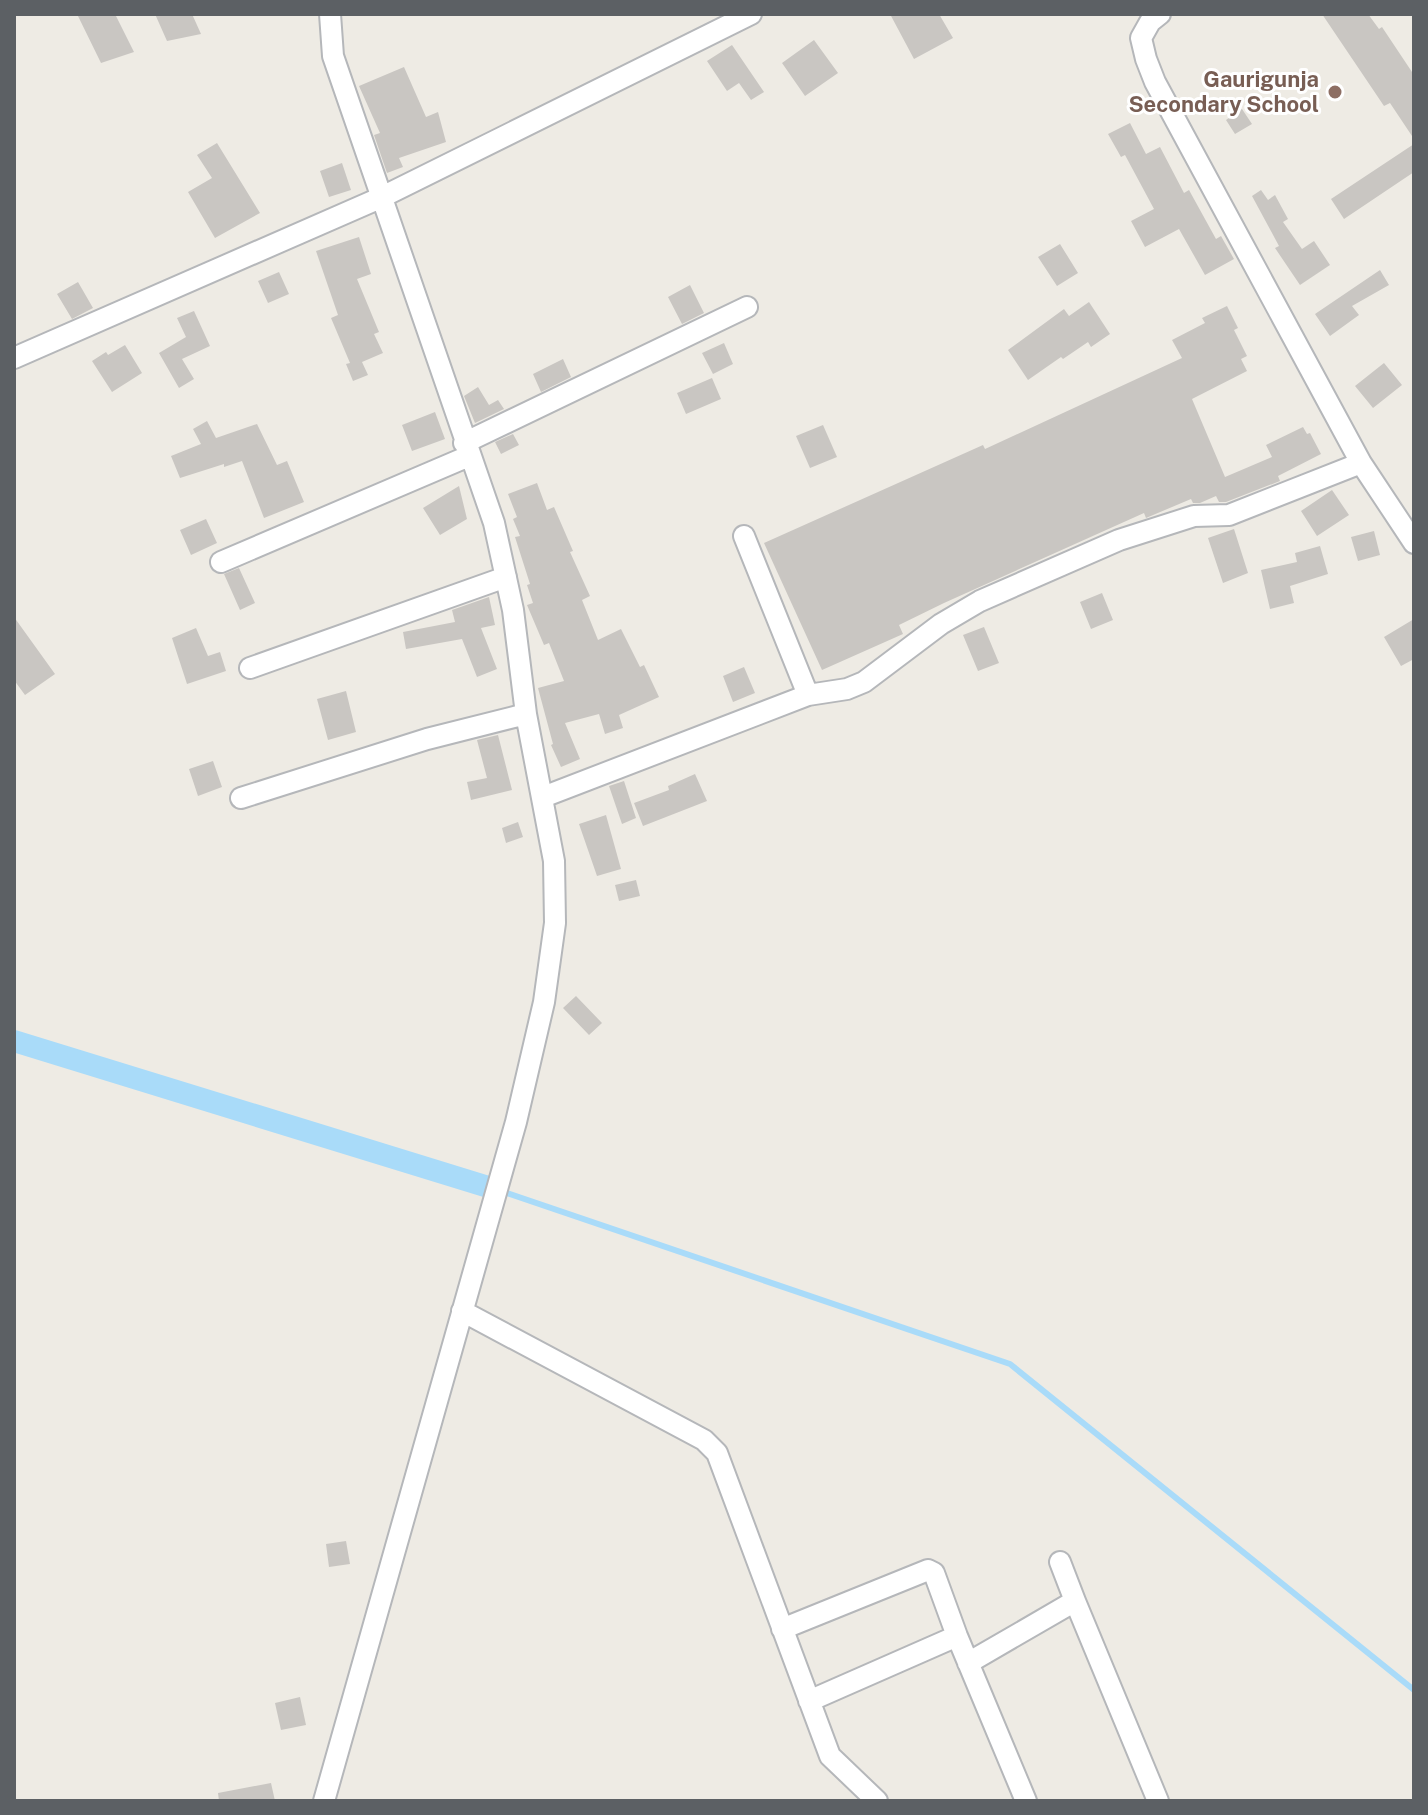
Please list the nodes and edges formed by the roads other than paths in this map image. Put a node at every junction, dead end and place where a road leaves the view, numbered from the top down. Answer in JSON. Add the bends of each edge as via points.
{"nodes":[{"id":1,"x":330,"y":14,"type":"edge"},
{"id":2,"x":751,"y":14,"type":"edge"},
{"id":3,"x":1160,"y":14,"type":"edge"},
{"id":4,"x":380,"y":198,"type":"junction"},
{"id":5,"x":747,"y":307,"type":"dead end"},
{"id":6,"x":14,"y":358,"type":"edge"},
{"id":7,"x":466,"y":450,"type":"junction"},
{"id":8,"x":1361,"y":463,"type":"junction"},
{"id":9,"x":744,"y":536,"type":"dead end"},
{"id":10,"x":1414,"y":543,"type":"edge"},
{"id":11,"x":221,"y":562,"type":"dead end"},
{"id":12,"x":506,"y":577,"type":"junction"},
{"id":13,"x":250,"y":668,"type":"dead end"},
{"id":14,"x":808,"y":695,"type":"junction"},
{"id":15,"x":526,"y":714,"type":"junction"},
{"id":16,"x":543,"y":797,"type":"junction"},
{"id":17,"x":241,"y":798,"type":"dead end"},
{"id":18,"x":462,"y":1311,"type":"junction"},
{"id":19,"x":1060,"y":1562,"type":"dead end"},
{"id":20,"x":1075,"y":1601,"type":"junction"},
{"id":21,"x":782,"y":1629,"type":"junction"},
{"id":22,"x":957,"y":1636,"type":"junction"},
{"id":23,"x":968,"y":1663,"type":"junction"},
{"id":24,"x":809,"y":1701,"type":"junction"},
{"id":25,"x":324,"y":1801,"type":"edge"},
{"id":26,"x":877,"y":1801,"type":"edge"},
{"id":27,"x":1026,"y":1801,"type":"edge"},
{"id":28,"x":1158,"y":1801,"type":"edge"}],
"edges":[{"from":1,"to":4,"type":"street","via":[[333,56]]},
{"from":2,"to":4,"type":"street"},
{"from":3,"to":8,"type":"street","via":[[1141,38],[1155,82]]},
{"from":4,"to":6,"type":"street"},
{"from":4,"to":7,"type":"street"},
{"from":5,"to":7,"type":"street"},
{"from":7,"to":11,"type":"street"},
{"from":7,"to":12,"type":"street","via":[[494,523]]},
{"from":8,"to":10,"type":"street"},
{"from":8,"to":14,"type":"street","via":[[1229,515],[1194,516],[1119,540],[980,601],[864,682]]},
{"from":9,"to":14,"type":"street"},
{"from":12,"to":13,"type":"street"},
{"from":12,"to":15,"type":"street"},
{"from":14,"to":16,"type":"street"},
{"from":15,"to":16,"type":"street"},
{"from":15,"to":17,"type":"street","via":[[427,739]]},
{"from":16,"to":18,"type":"street","via":[[554,861],[555,923],[544,1002]]},
{"from":18,"to":21,"type":"street","via":[[704,1440],[717,1453]]},
{"from":18,"to":25,"type":"street"},
{"from":19,"to":20,"type":"street"},
{"from":20,"to":23,"type":"street"},
{"from":20,"to":28,"type":"street"},
{"from":21,"to":22,"type":"street","via":[[928,1570],[938,1580]]},
{"from":21,"to":24,"type":"street"},
{"from":22,"to":23,"type":"street"},
{"from":22,"to":24,"type":"street"},
{"from":23,"to":27,"type":"street"},
{"from":24,"to":26,"type":"street","via":[[830,1756]]}]}
